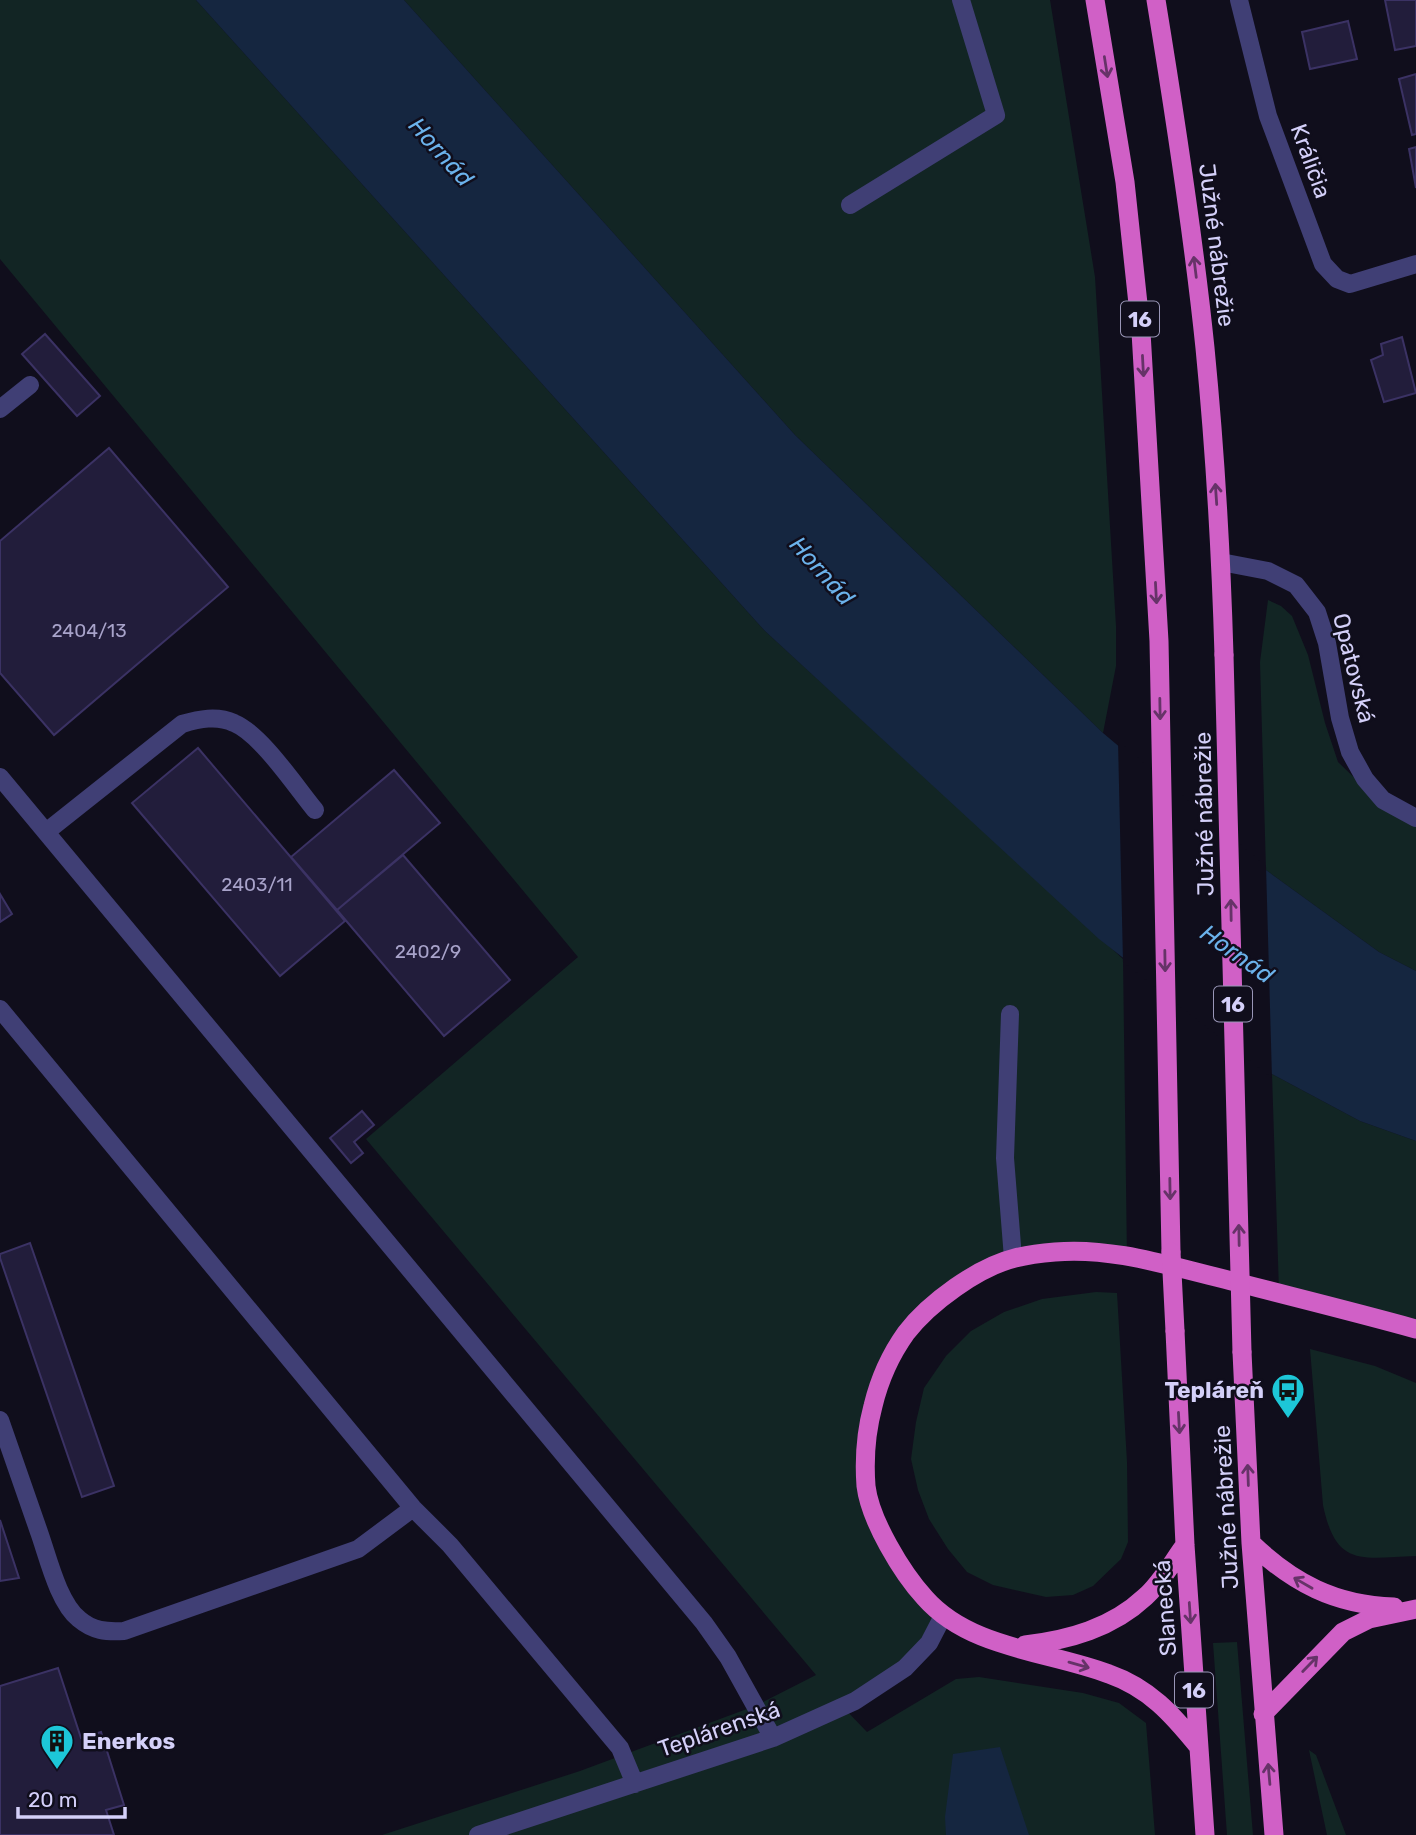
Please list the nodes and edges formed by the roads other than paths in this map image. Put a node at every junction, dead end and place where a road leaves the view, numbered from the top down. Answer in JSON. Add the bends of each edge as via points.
{"nodes":[{"id":1,"x":961,"y":0,"type":"edge"},
{"id":2,"x":1095,"y":0,"type":"edge"},
{"id":3,"x":1156,"y":0,"type":"edge"},
{"id":4,"x":1239,"y":0,"type":"edge"},
{"id":5,"x":850,"y":205,"type":"dead end"},
{"id":6,"x":1416,"y":264,"type":"edge"},
{"id":7,"x":30,"y":385,"type":"dead end"},
{"id":8,"x":0,"y":410,"type":"edge"},
{"id":9,"x":1221,"y":562,"type":"junction"},
{"id":10,"x":0,"y":777,"type":"edge"},
{"id":11,"x":315,"y":810,"type":"dead end"},
{"id":12,"x":1416,"y":818,"type":"edge"},
{"id":13,"x":46,"y":832,"type":"junction"},
{"id":14,"x":0,"y":1009,"type":"edge"},
{"id":15,"x":1010,"y":1014,"type":"dead end"},
{"id":16,"x":1013,"y":1258,"type":"junction"},
{"id":17,"x":1416,"y":1329,"type":"edge"},
{"id":18,"x":0,"y":1420,"type":"edge"},
{"id":19,"x":412,"y":1508,"type":"junction"},
{"id":20,"x":1251,"y":1543,"type":"junction"},
{"id":21,"x":1185,"y":1545,"type":"junction"},
{"id":22,"x":1416,"y":1608,"type":"edge"},
{"id":23,"x":943,"y":1616,"type":"junction"},
{"id":24,"x":1014,"y":1646,"type":"junction"},
{"id":25,"x":1263,"y":1714,"type":"junction"},
{"id":26,"x":773,"y":1738,"type":"junction"},
{"id":27,"x":1198,"y":1746,"type":"junction"},
{"id":28,"x":635,"y":1784,"type":"junction"},
{"id":29,"x":478,"y":1835,"type":"edge"},
{"id":30,"x":1205,"y":1835,"type":"edge"},
{"id":31,"x":1274,"y":1835,"type":"edge"}],
"edges":[{"from":1,"to":5,"type":"street","via":[[996,115]]},
{"from":2,"to":21,"type":"highway","name":"Južné nábrežie","number":"16","one_way":true,"bridge":true,"via":[[1125,182],[1141,332],[1159,641],[1175,1331]]},
{"from":9,"to":3,"type":"highway","name":"Južné nábrežie","number":"16","one_way":true,"via":[[1203,335],[1184,171]]},
{"from":4,"to":6,"type":"street","name":"Králičia","via":[[1268,116],[1324,264],[1337,279],[1350,284]]},
{"from":7,"to":8,"type":"street"},
{"from":9,"to":12,"type":"street","name":"Opatovská","via":[[1268,571],[1296,585],[1317,612],[1350,751],[1383,800]]},
{"from":20,"to":9,"type":"highway","name":"Južné nábrežie","number":"16","one_way":true,"bridge":true},
{"from":10,"to":13,"type":"street"},
{"from":11,"to":13,"type":"street","via":[[252,735],[233,723],[204,717],[182,723]]},
{"from":13,"to":26,"type":"street","via":[[705,1623]]},
{"from":14,"to":19,"type":"street"},
{"from":15,"to":16,"type":"street","via":[[1005,1158]]},
{"from":16,"to":17,"type":"highway","via":[[1083,1252],[1146,1260]]},
{"from":16,"to":23,"type":"highway","via":[[969,1278],[906,1333],[878,1384],[866,1433],[866,1489],[880,1527],[903,1570]]},
{"from":18,"to":19,"type":"street","via":[[67,1605],[91,1628],[105,1632],[124,1631],[358,1549]]},
{"from":19,"to":28,"type":"street","via":[[450,1545],[620,1748]]},
{"from":22,"to":20,"type":"highway","one_way":true,"via":[[1373,1606],[1325,1595],[1271,1563]]},
{"from":20,"to":25,"type":"highway","name":"Južné nábrežie","number":"16"},
{"from":21,"to":24,"type":"highway","via":[[1147,1596],[1119,1617],[1083,1634]]},
{"from":21,"to":27,"type":"highway","name":"Slanecká","number":"16","one_way":true},
{"from":25,"to":22,"type":"highway","one_way":true,"via":[[1343,1632],[1369,1619]]},
{"from":23,"to":24,"type":"highway","via":[[978,1635]]},
{"from":23,"to":26,"type":"street","name":"Teplárenská","via":[[929,1643],[905,1668],[855,1701]]},
{"from":24,"to":27,"type":"highway","one_way":true,"via":[[1111,1674],[1169,1711]]},
{"from":31,"to":25,"type":"highway","number":"16","one_way":true},
{"from":26,"to":28,"type":"street","name":"Teplárenská"},
{"from":27,"to":30,"type":"highway","name":"Slanecká","number":"16"},
{"from":28,"to":29,"type":"street","name":"Teplárenská"}]}
